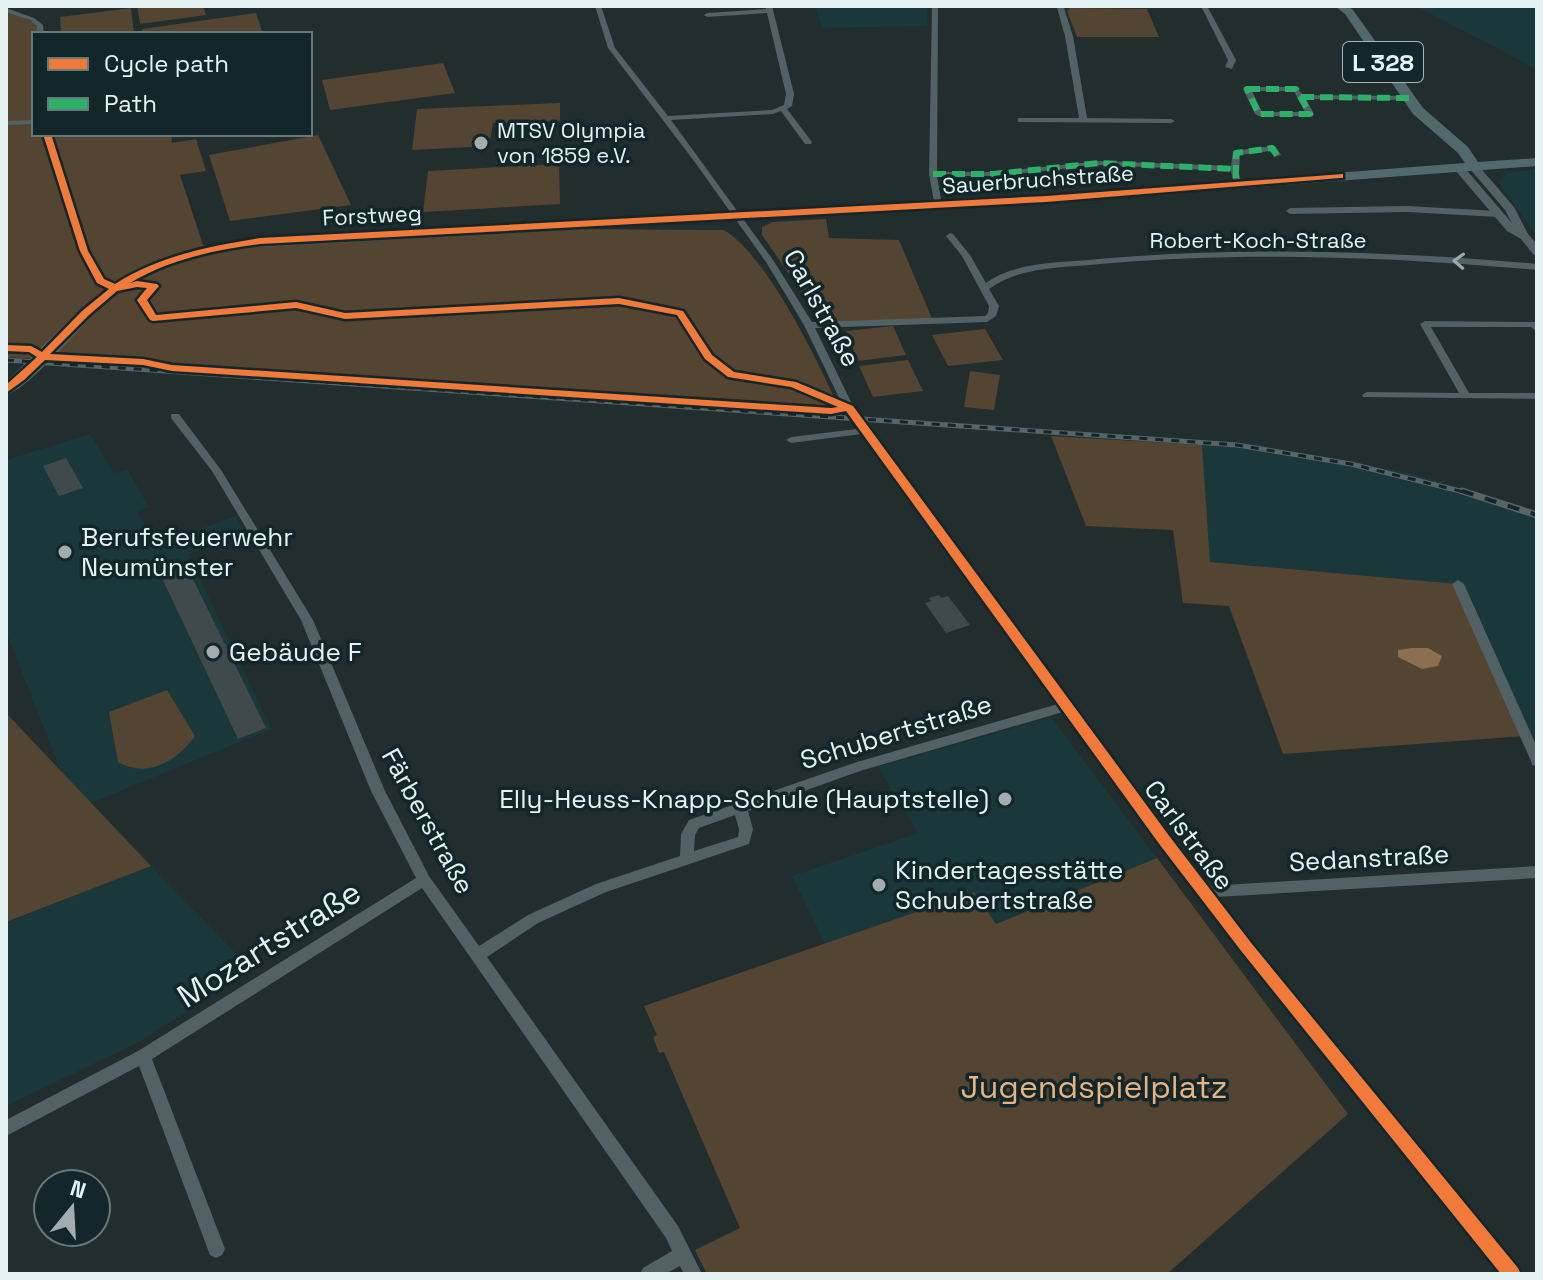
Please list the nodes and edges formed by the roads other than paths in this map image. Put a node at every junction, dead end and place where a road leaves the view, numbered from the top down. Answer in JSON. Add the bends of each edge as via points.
{"nodes":[{"id":1,"x":598,"y":6,"type":"edge"},
{"id":2,"x":935,"y":6,"type":"edge"},
{"id":3,"x":1006,"y":6,"type":"edge"},
{"id":4,"x":1129,"y":6,"type":"edge"},
{"id":5,"x":1204,"y":6,"type":"edge"},
{"id":6,"x":1286,"y":6,"type":"edge"},
{"id":7,"x":1060,"y":7,"type":"edge"},
{"id":8,"x":1345,"y":8,"type":"edge"},
{"id":9,"x":769,"y":9,"type":"edge"},
{"id":10,"x":6,"y":10,"type":"edge"},
{"id":11,"x":707,"y":15,"type":"dead end"},
{"id":12,"x":40,"y":32,"type":"edge"},
{"id":13,"x":1229,"y":67,"type":"dead end"},
{"id":14,"x":1301,"y":97,"type":"junction"},
{"id":15,"x":1409,"y":98,"type":"junction"},
{"id":16,"x":784,"y":110,"type":"junction"},
{"id":17,"x":665,"y":118,"type":"junction"},
{"id":18,"x":1083,"y":118,"type":"junction"},
{"id":19,"x":1021,"y":120,"type":"dead end"},
{"id":20,"x":1171,"y":121,"type":"dead end"},
{"id":21,"x":32,"y":122,"type":"edge"},
{"id":22,"x":6,"y":123,"type":"edge"},
{"id":23,"x":48,"y":136,"type":"edge"},
{"id":24,"x":808,"y":142,"type":"dead end"},
{"id":25,"x":1277,"y":155,"type":"dead end"},
{"id":26,"x":1537,"y":155,"type":"edge"},
{"id":27,"x":1537,"y":162,"type":"edge"},
{"id":28,"x":1464,"y":163,"type":"junction"},
{"id":29,"x":1235,"y":165,"type":"junction"},
{"id":30,"x":933,"y":174,"type":"junction"},
{"id":31,"x":1238,"y":185,"type":"junction"},
{"id":32,"x":938,"y":205,"type":"junction"},
{"id":33,"x":1290,"y":211,"type":"dead end"},
{"id":34,"x":1498,"y":214,"type":"junction"},
{"id":35,"x":737,"y":216,"type":"junction"},
{"id":36,"x":950,"y":236,"type":"dead end"},
{"id":37,"x":1525,"y":237,"type":"junction"},
{"id":38,"x":1537,"y":252,"type":"edge"},
{"id":39,"x":1537,"y":267,"type":"edge"},
{"id":40,"x":115,"y":288,"type":"junction"},
{"id":41,"x":984,"y":288,"type":"junction"},
{"id":42,"x":809,"y":325,"type":"junction"},
{"id":43,"x":1537,"y":329,"type":"edge"},
{"id":44,"x":6,"y":390,"type":"edge"},
{"id":45,"x":1367,"y":395,"type":"dead end"},
{"id":46,"x":1465,"y":395,"type":"junction"},
{"id":47,"x":1537,"y":396,"type":"edge"},
{"id":48,"x":175,"y":416,"type":"dead end"},
{"id":49,"x":864,"y":431,"type":"junction"},
{"id":50,"x":791,"y":440,"type":"dead end"},
{"id":51,"x":1458,"y":584,"type":"dead end"},
{"id":52,"x":1067,"y":706,"type":"junction"},
{"id":53,"x":1537,"y":761,"type":"edge"},
{"id":54,"x":740,"y":807,"type":"junction"},
{"id":55,"x":687,"y":858,"type":"junction"},
{"id":56,"x":1537,"y":872,"type":"edge"},
{"id":57,"x":424,"y":880,"type":"junction"},
{"id":58,"x":1204,"y":892,"type":"junction"},
{"id":59,"x":478,"y":955,"type":"junction"},
{"id":60,"x":143,"y":1056,"type":"junction"},
{"id":61,"x":6,"y":1128,"type":"edge"},
{"id":62,"x":216,"y":1249,"type":"dead end"},
{"id":63,"x":683,"y":1254,"type":"junction"},
{"id":64,"x":649,"y":1274,"type":"edge"},
{"id":65,"x":693,"y":1274,"type":"edge"},
{"id":66,"x":1512,"y":1274,"type":"edge"}],
"edges":[{"from":1,"to":17,"type":"street","name":"Carlstraße","via":[[612,48]]},
{"from":2,"to":30,"type":"street"},
{"from":3,"to":7,"type":"street"},
{"from":4,"to":7,"type":"street"},
{"from":5,"to":13,"type":"street","via":[[1232,60]]},
{"from":6,"to":8,"type":"street"},
{"from":7,"to":18,"type":"street"},
{"from":8,"to":15,"type":"main road","number":"L 328"},
{"from":9,"to":11,"type":"street"},
{"from":9,"to":16,"type":"street","via":[[790,94]]},
{"from":10,"to":12,"type":"street","via":[[32,19]]},
{"from":14,"to":14,"type":"street","via":[[1310,114],[1259,114],[1247,89],[1296,89]]},
{"from":14,"to":15,"type":"street"},
{"from":15,"to":28,"type":"main road","number":"L 328","via":[[1422,122]]},
{"from":16,"to":17,"type":"street"},
{"from":16,"to":24,"type":"street"},
{"from":17,"to":35,"type":"street","name":"Carlstraße"},
{"from":18,"to":19,"type":"street"},
{"from":18,"to":20,"type":"street"},
{"from":21,"to":22,"type":"street"},
{"from":23,"to":40,"type":"street","via":[[84,251],[100,281]]},
{"from":25,"to":29,"type":"street","via":[[1272,148],[1247,153],[1253,159]]},
{"from":26,"to":28,"type":"main road"},
{"from":27,"to":28,"type":"main road"},
{"from":28,"to":31,"type":"main road","name":"Sauerbruchstraße"},
{"from":28,"to":34,"type":"street"},
{"from":28,"to":37,"type":"street","via":[[1510,209]]},
{"from":29,"to":30,"type":"street","via":[[1100,163],[994,174]]},
{"from":29,"to":31,"type":"street"},
{"from":30,"to":32,"type":"street"},
{"from":31,"to":32,"type":"main road","name":"Sauerbruchstraße"},
{"from":32,"to":35,"type":"main road","name":"Sauerbruchstraße"},
{"from":33,"to":34,"type":"street"},
{"from":34,"to":37,"type":"street"},
{"from":35,"to":40,"type":"main road","name":"Forstweg","via":[[260,241],[191,254]]},
{"from":35,"to":42,"type":"street","name":"Carlstraße"},
{"from":36,"to":41,"type":"street"},
{"from":37,"to":38,"type":"street"},
{"from":39,"to":41,"type":"street","name":"Robert-Koch-Straße","one_way":true,"via":[[1234,255],[1099,262],[1005,274]]},
{"from":40,"to":44,"type":"main road","name":"Forstweg"},
{"from":41,"to":42,"type":"street","via":[[994,306],[987,319]]},
{"from":42,"to":49,"type":"street","name":"Carlstraße"},
{"from":43,"to":46,"type":"street","via":[[1534,324],[1425,324]]},
{"from":45,"to":46,"type":"street"},
{"from":46,"to":47,"type":"street"},
{"from":48,"to":57,"type":"street","name":"Färberstraße","via":[[216,470],[307,620],[378,791]]},
{"from":49,"to":50,"type":"street"},
{"from":49,"to":52,"type":"street","name":"Carlstraße"},
{"from":51,"to":53,"type":"street"},
{"from":52,"to":54,"type":"street","name":"Schubertstraße"},
{"from":52,"to":58,"type":"street","name":"Carlstraße"},
{"from":54,"to":55,"type":"street","name":"Schubertstraße","via":[[694,824]]},
{"from":54,"to":55,"type":"street","via":[[744,840]]},
{"from":55,"to":59,"type":"street","via":[[533,919]]},
{"from":56,"to":58,"type":"street","name":"Sedanstraße"},
{"from":57,"to":59,"type":"street","name":"Färberstraße"},
{"from":57,"to":60,"type":"street","name":"Mozartstraße"},
{"from":58,"to":66,"type":"street","name":"Carlstraße"},
{"from":59,"to":63,"type":"street","name":"Färberstraße"},
{"from":60,"to":61,"type":"street","name":"Mozartstraße"},
{"from":60,"to":62,"type":"street"},
{"from":63,"to":64,"type":"street"},
{"from":63,"to":65,"type":"street","name":"Färberstraße"}]}
